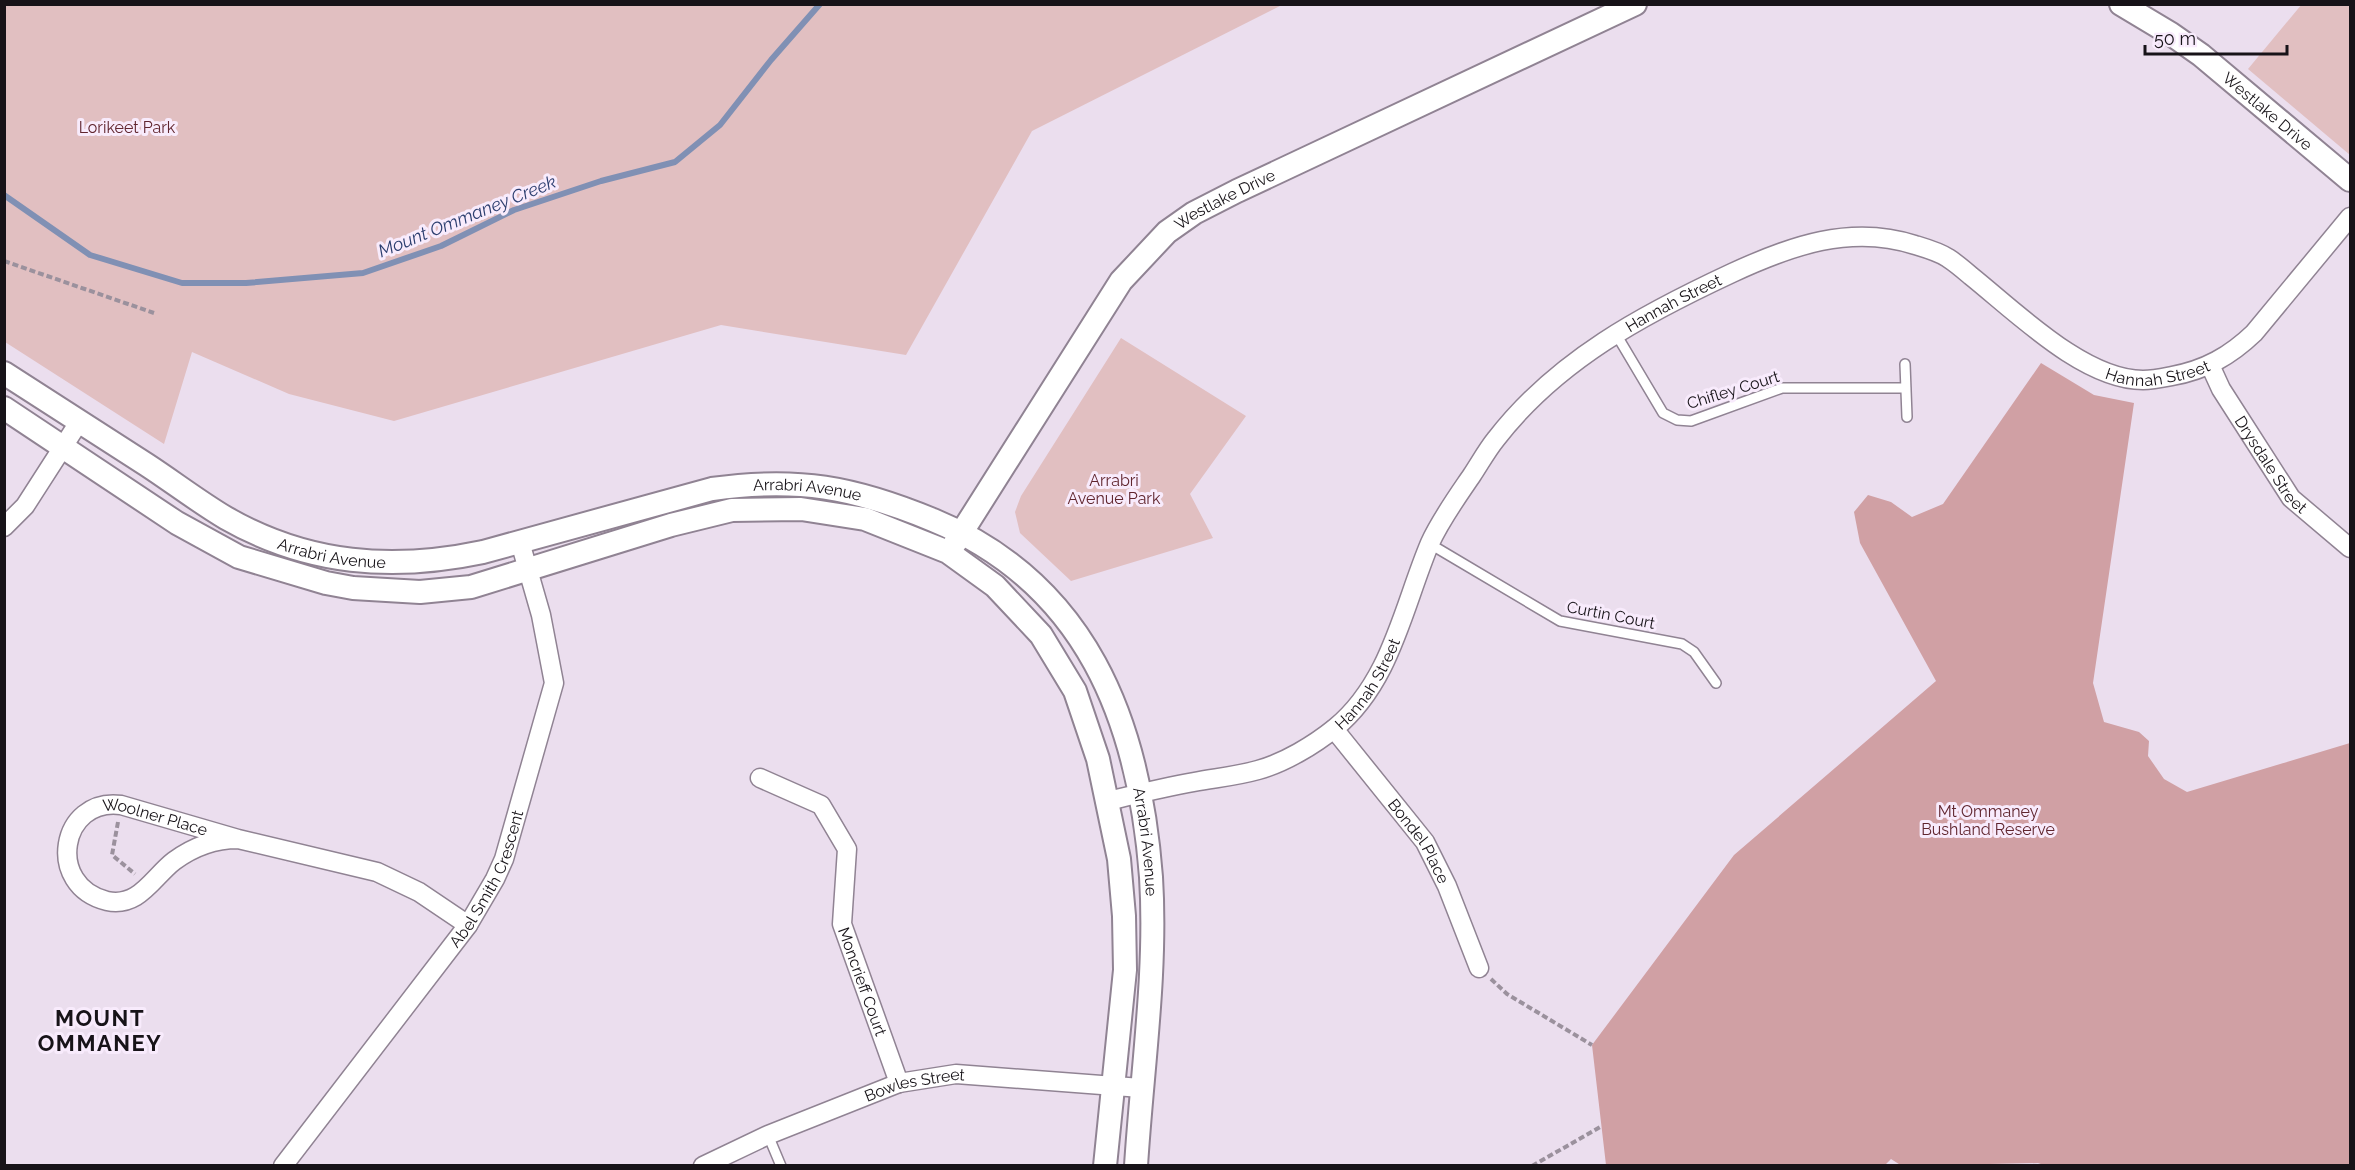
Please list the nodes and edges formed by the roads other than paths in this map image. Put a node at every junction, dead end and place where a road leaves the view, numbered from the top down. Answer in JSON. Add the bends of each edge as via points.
{"nodes":[{"id":1,"x":1635,"y":4,"type":"edge"},
{"id":2,"x":2121,"y":4,"type":"edge"},
{"id":3,"x":2350,"y":180,"type":"edge"},
{"id":4,"x":2350,"y":217,"type":"edge"},
{"id":5,"x":1615,"y":333,"type":"junction"},
{"id":6,"x":1905,"y":364,"type":"dead end"},
{"id":7,"x":2210,"y":365,"type":"junction"},
{"id":8,"x":4,"y":373,"type":"edge"},
{"id":9,"x":1906,"y":388,"type":"junction"},
{"id":10,"x":4,"y":408,"type":"edge"},
{"id":11,"x":1907,"y":417,"type":"dead end"},
{"id":12,"x":79,"y":422,"type":"junction"},
{"id":13,"x":62,"y":447,"type":"junction"},
{"id":14,"x":4,"y":527,"type":"edge"},
{"id":15,"x":963,"y":532,"type":"junction"},
{"id":16,"x":520,"y":542,"type":"junction"},
{"id":17,"x":1430,"y":544,"type":"junction"},
{"id":18,"x":2350,"y":548,"type":"edge"},
{"id":19,"x":948,"y":552,"type":"junction"},
{"id":20,"x":529,"y":570,"type":"junction"},
{"id":21,"x":1716,"y":683,"type":"dead end"},
{"id":22,"x":1334,"y":729,"type":"junction"},
{"id":23,"x":760,"y":778,"type":"dead end"},
{"id":24,"x":1138,"y":793,"type":"junction"},
{"id":25,"x":1108,"y":801,"type":"junction"},
{"id":26,"x":238,"y":839,"type":"junction"},
{"id":27,"x":468,"y":925,"type":"junction"},
{"id":28,"x":1479,"y":968,"type":"road end"},
{"id":29,"x":899,"y":1083,"type":"junction"},
{"id":30,"x":1112,"y":1086,"type":"junction"},
{"id":31,"x":1141,"y":1088,"type":"junction"},
{"id":32,"x":768,"y":1135,"type":"junction"},
{"id":33,"x":283,"y":1166,"type":"edge"},
{"id":34,"x":703,"y":1166,"type":"edge"},
{"id":35,"x":781,"y":1166,"type":"edge"},
{"id":36,"x":1105,"y":1166,"type":"edge"},
{"id":37,"x":1136,"y":1166,"type":"edge"}],
"edges":[{"from":1,"to":15,"type":"street","name":"Westlake Drive","via":[[1238,191],[1167,232],[1121,281]]},
{"from":2,"to":3,"type":"street","name":"Westlake Drive","via":[[2201,55]]},
{"from":4,"to":7,"type":"street","name":"Hannah Street","via":[[2254,333]]},
{"from":5,"to":7,"type":"street","name":"Hannah Street","via":[[1765,258],[1835,237],[1881,237],[1948,258],[2064,351],[2096,368],[2140,380]]},
{"from":5,"to":9,"type":"lane","name":"Chifley Court","via":[[1663,413],[1677,420],[1691,421],[1782,388]]},
{"from":5,"to":17,"type":"street","name":"Hannah Street","via":[[1543,389],[1497,437]]},
{"from":6,"to":9,"type":"lane"},
{"from":7,"to":18,"type":"street","name":"Drysdale Street","via":[[2290,498]]},
{"from":8,"to":12,"type":"street","name":"Arrabri Avenue"},
{"from":9,"to":11,"type":"lane"},
{"from":10,"to":13,"type":"street","name":"Arrabri Avenue"},
{"from":12,"to":13,"type":"street"},
{"from":12,"to":16,"type":"street","name":"Arrabri Avenue","via":[[229,520],[302,551],[374,563],[424,562]]},
{"from":13,"to":14,"type":"street","via":[[25,506]]},
{"from":13,"to":20,"type":"street","name":"Arrabri Avenue","via":[[177,523],[239,557],[326,583],[385,591],[449,591]]},
{"from":15,"to":16,"type":"street","name":"Arrabri Avenue","via":[[867,495],[782,483],[712,489]]},
{"from":15,"to":19,"type":"street","name":"Westlake Drive"},
{"from":15,"to":24,"type":"street","name":"Arrabri Avenue","via":[[1015,567],[1059,609],[1090,651],[1119,714]]},
{"from":16,"to":20,"type":"street","name":"Abel Smith Crescent"},
{"from":17,"to":21,"type":"lane","name":"Curtin Court","via":[[1560,621],[1682,644],[1694,652]]},
{"from":17,"to":22,"type":"street","name":"Hannah Street","via":[[1378,677],[1360,704]]},
{"from":19,"to":20,"type":"street","name":"Arrabri Avenue","via":[[865,519],[801,509],[732,510]]},
{"from":19,"to":25,"type":"street","name":"Arrabri Avenue","via":[[995,586],[1041,635],[1076,691]]},
{"from":20,"to":27,"type":"street","name":"Abel Smith Crescent","via":[[554,683],[504,859]]},
{"from":22,"to":24,"type":"street","name":"Hannah Street","via":[[1263,769]]},
{"from":22,"to":28,"type":"street","name":"Bondel Place","via":[[1425,842]]},
{"from":23,"to":29,"type":"street","name":"Moncrieff Court","via":[[821,805],[847,849],[842,924]]},
{"from":24,"to":25,"type":"street","name":"Hannah Street"},
{"from":24,"to":31,"type":"street","name":"Arrabri Avenue","via":[[1150,876],[1152,924]]},
{"from":25,"to":30,"type":"street","name":"Arrabri Avenue","via":[[1119,859],[1125,970]]},
{"from":26,"to":26,"type":"street","name":"Woolner Place","via":[[121,804],[109,804],[91,810],[76,823],[67,844],[68,865],[82,889],[116,902],[130,899],[150,886],[186,853],[211,842]]},
{"from":26,"to":27,"type":"street","name":"Woolner Place","via":[[383,874],[419,892]]},
{"from":27,"to":33,"type":"street","name":"Abel Smith Crescent"},
{"from":29,"to":30,"type":"street","name":"Bowles Street","via":[[957,1074]]},
{"from":29,"to":32,"type":"street","name":"Bowles Street"},
{"from":30,"to":31,"type":"street","name":"Bowles Street"},
{"from":30,"to":36,"type":"street","name":"Arrabri Avenue"},
{"from":31,"to":37,"type":"street","name":"Arrabri Avenue"},
{"from":32,"to":34,"type":"street","name":"Bowles Street"},
{"from":32,"to":35,"type":"lane"}]}
